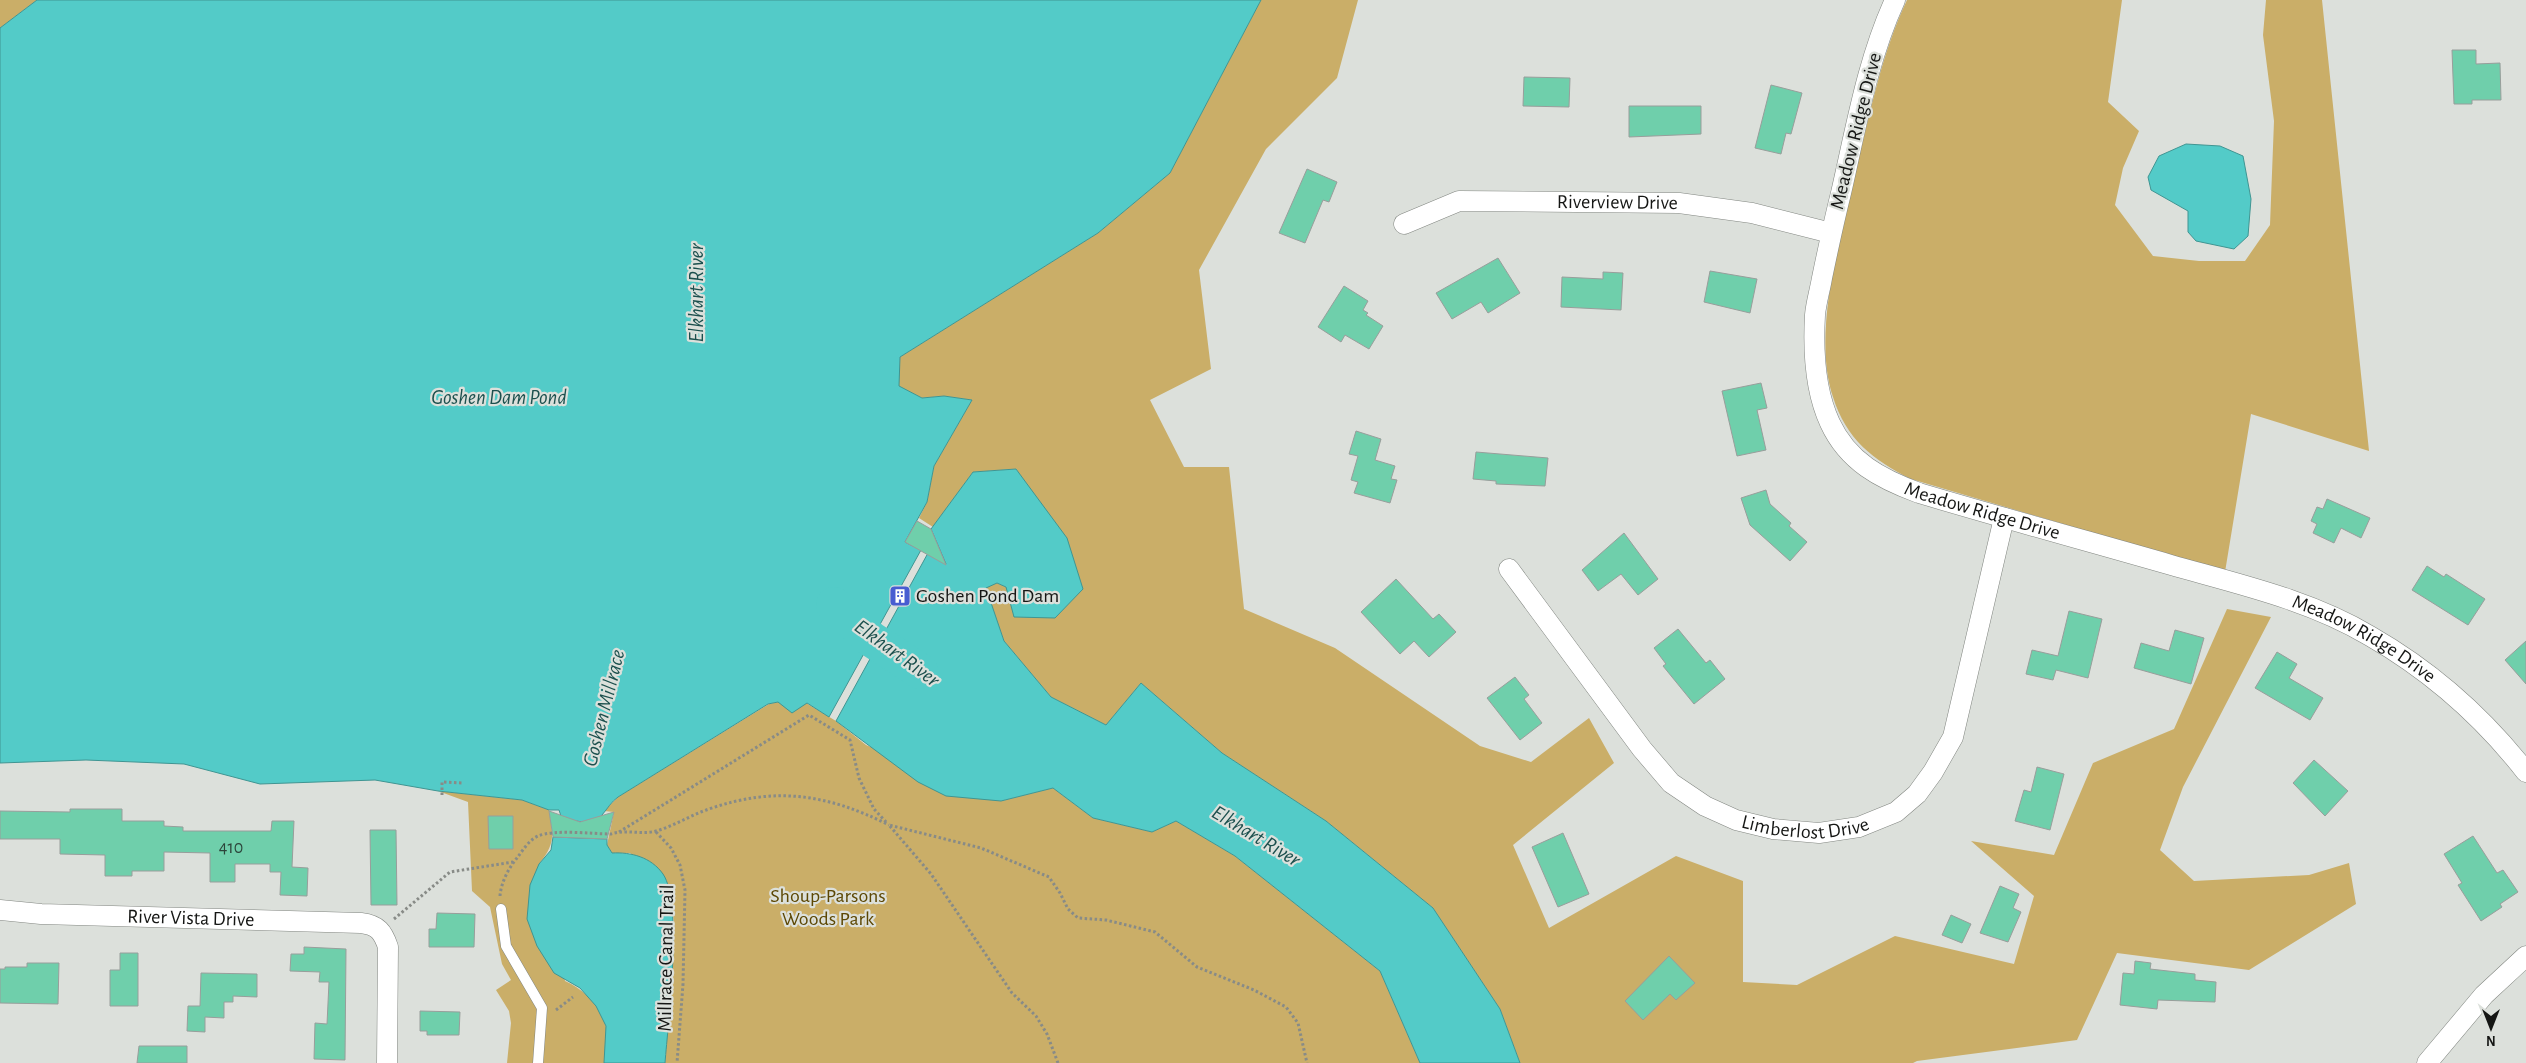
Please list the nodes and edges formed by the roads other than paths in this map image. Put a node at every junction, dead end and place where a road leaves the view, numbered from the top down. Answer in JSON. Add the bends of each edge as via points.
{"nodes":[{"id":1,"x":1894,"y":0,"type":"edge"},
{"id":2,"x":1404,"y":224,"type":"dead end"},
{"id":3,"x":1831,"y":233,"type":"junction"},
{"id":4,"x":2004,"y":518,"type":"junction"},
{"id":5,"x":1509,"y":570,"type":"dead end"},
{"id":6,"x":2526,"y":772,"type":"edge"},
{"id":7,"x":0,"y":910,"type":"edge"},
{"id":8,"x":501,"y":910,"type":"road end"},
{"id":9,"x":2526,"y":956,"type":"edge"},
{"id":10,"x":387,"y":1063,"type":"edge"},
{"id":11,"x":538,"y":1063,"type":"edge"},
{"id":12,"x":2427,"y":1063,"type":"edge"}],
"edges":[{"from":1,"to":3,"type":"street","name":"Meadow Ridge Drive","via":[[1871,64]]},
{"from":2,"to":3,"type":"street","name":"Riverview Drive","via":[[1459,201],[1679,203],[1752,213]]},
{"from":3,"to":4,"type":"street","name":"Meadow Ridge Drive","via":[[1815,314],[1820,394],[1830,423],[1865,468],[1888,482]]},
{"from":4,"to":5,"type":"street","name":"Limberlost Drive","via":[[1952,738],[1933,772],[1917,794],[1896,812],[1860,827],[1819,833],[1773,829],[1736,820],[1705,806],[1671,783]]},
{"from":4,"to":6,"type":"street","name":"Meadow Ridge Drive","via":[[2255,588],[2313,609],[2369,635],[2455,696],[2499,738]]},
{"from":7,"to":10,"type":"street","name":"River Vista Drive","via":[[41,914],[361,923],[381,930],[388,947]]},
{"from":8,"to":11,"type":"lane","via":[[506,946],[542,1008]]},
{"from":9,"to":12,"type":"street","via":[[2484,995]]}]}
